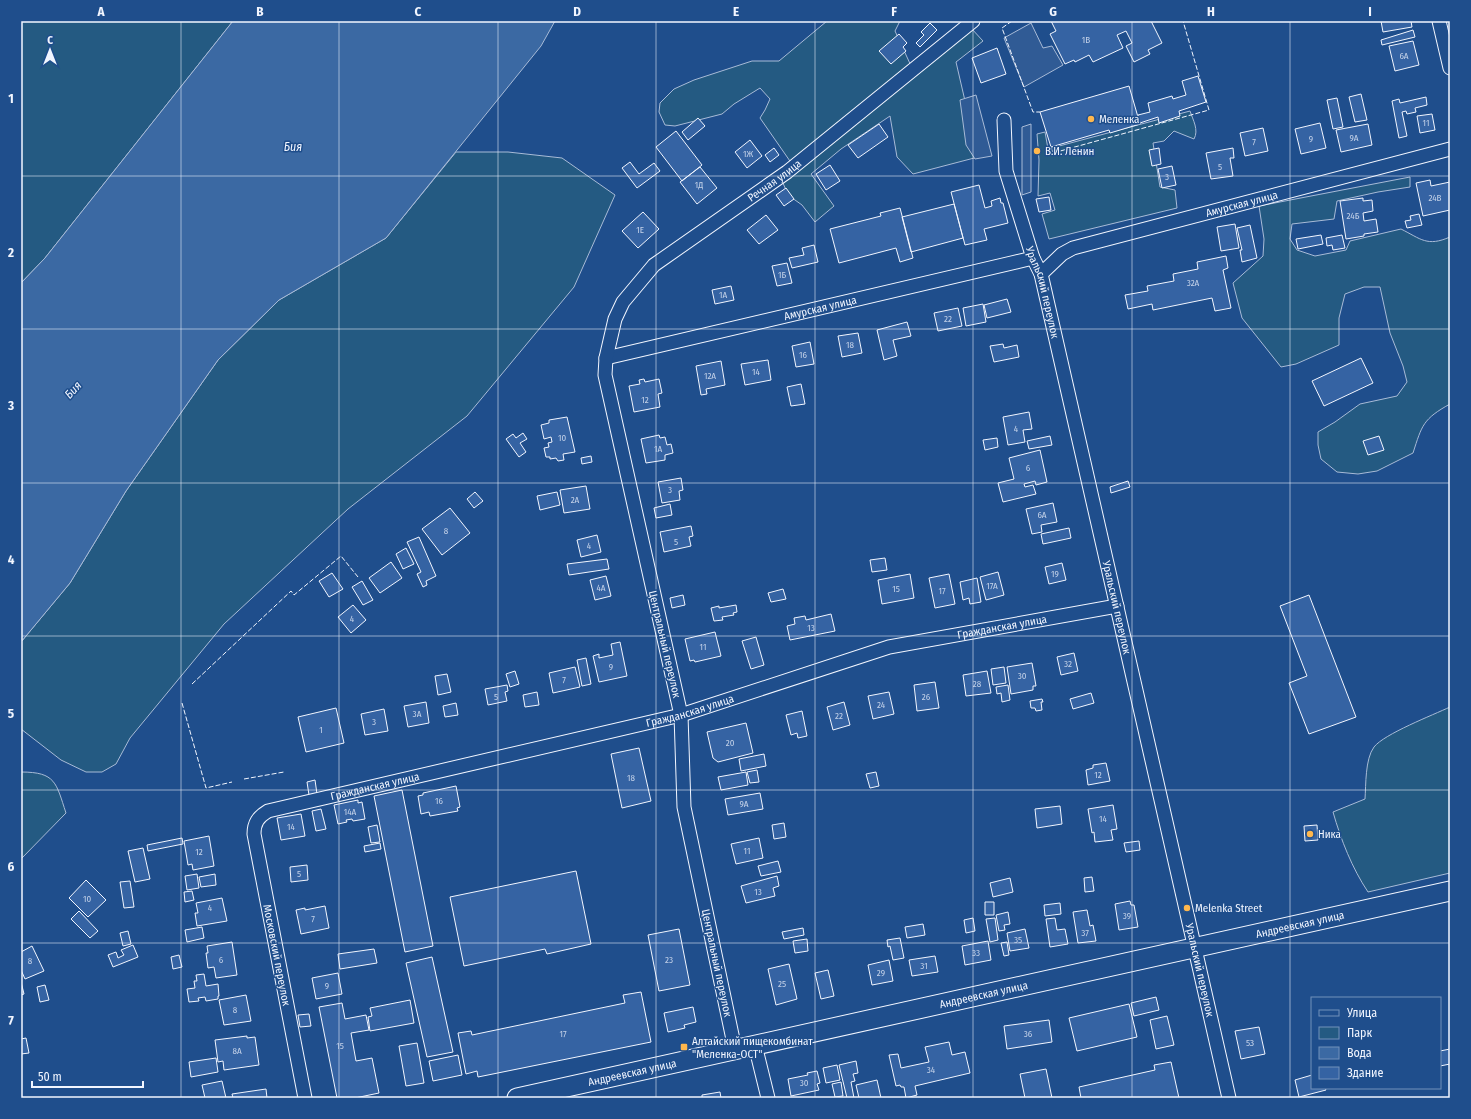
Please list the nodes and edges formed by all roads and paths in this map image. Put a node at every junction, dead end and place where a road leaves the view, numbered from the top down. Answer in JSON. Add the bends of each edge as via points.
{"nodes":[{"id":1,"x":973,"y":21,"type":"edge"},
{"id":2,"x":1439,"y":21,"type":"edge"},
{"id":3,"x":1450,"y":68,"type":"edge"},
{"id":4,"x":1004,"y":120,"type":"dead end"},
{"id":5,"x":1450,"y":149,"type":"edge"},
{"id":6,"x":1033,"y":258,"type":"junction"},
{"id":7,"x":1041,"y":274,"type":"junction"},
{"id":8,"x":606,"y":358,"type":"junction"},
{"id":9,"x":1117,"y":606,"type":"junction"},
{"id":10,"x":681,"y":715,"type":"junction"},
{"id":11,"x":262,"y":815,"type":"joint"},
{"id":12,"x":1450,"y":891,"type":"edge"},
{"id":13,"x":1195,"y":947,"type":"junction"},
{"id":14,"x":755,"y":1045,"type":"junction"},
{"id":15,"x":735,"y":1049,"type":"junction"},
{"id":16,"x":305,"y":1098,"type":"edge"},
{"id":17,"x":517,"y":1098,"type":"edge"},
{"id":18,"x":768,"y":1098,"type":"edge"},
{"id":19,"x":1229,"y":1098,"type":"edge"}],
"edges":[{"from":1,"to":8,"type":"street","name":"Речная улица","via":[[787,172],[654,265],[623,302],[615,320]]},
{"from":2,"to":3,"type":"street"},
{"from":4,"to":6,"type":"street","name":"Уральский переулок","via":[[1006,171]]},
{"from":5,"to":7,"type":"street","name":"Амурская улица","via":[[1073,248],[1062,254]]},
{"from":6,"to":7,"type":"street","name":"Уральский переулок"},
{"from":6,"to":8,"type":"street","name":"Амурская улица"},
{"from":7,"to":9,"type":"street","name":"Уральский переулок"},
{"from":8,"to":10,"type":"street","name":"Центральный переулок","via":[[604,375]]},
{"from":9,"to":10,"type":"street","name":"Гражданская улица","via":[[889,647]]},
{"from":9,"to":13,"type":"street","name":"Уральский переулок"},
{"from":10,"to":11,"type":"street","name":"Гражданская улица","via":[[268,811]]},
{"from":10,"to":15,"type":"street","name":"Центральный переулок","via":[[684,807]]},
{"from":11,"to":16,"type":"street","name":"Московский переулок","via":[[256,821],[254,834]]},
{"from":12,"to":13,"type":"street","name":"Андреевская улица"},
{"from":13,"to":14,"type":"street","name":"Андреевская улица"},
{"from":13,"to":19,"type":"street","name":"Уральский переулок"},
{"from":14,"to":15,"type":"street","name":"Андреевская улица"},
{"from":14,"to":18,"type":"street"},
{"from":15,"to":17,"type":"street","name":"Андреевская улица"}]}
